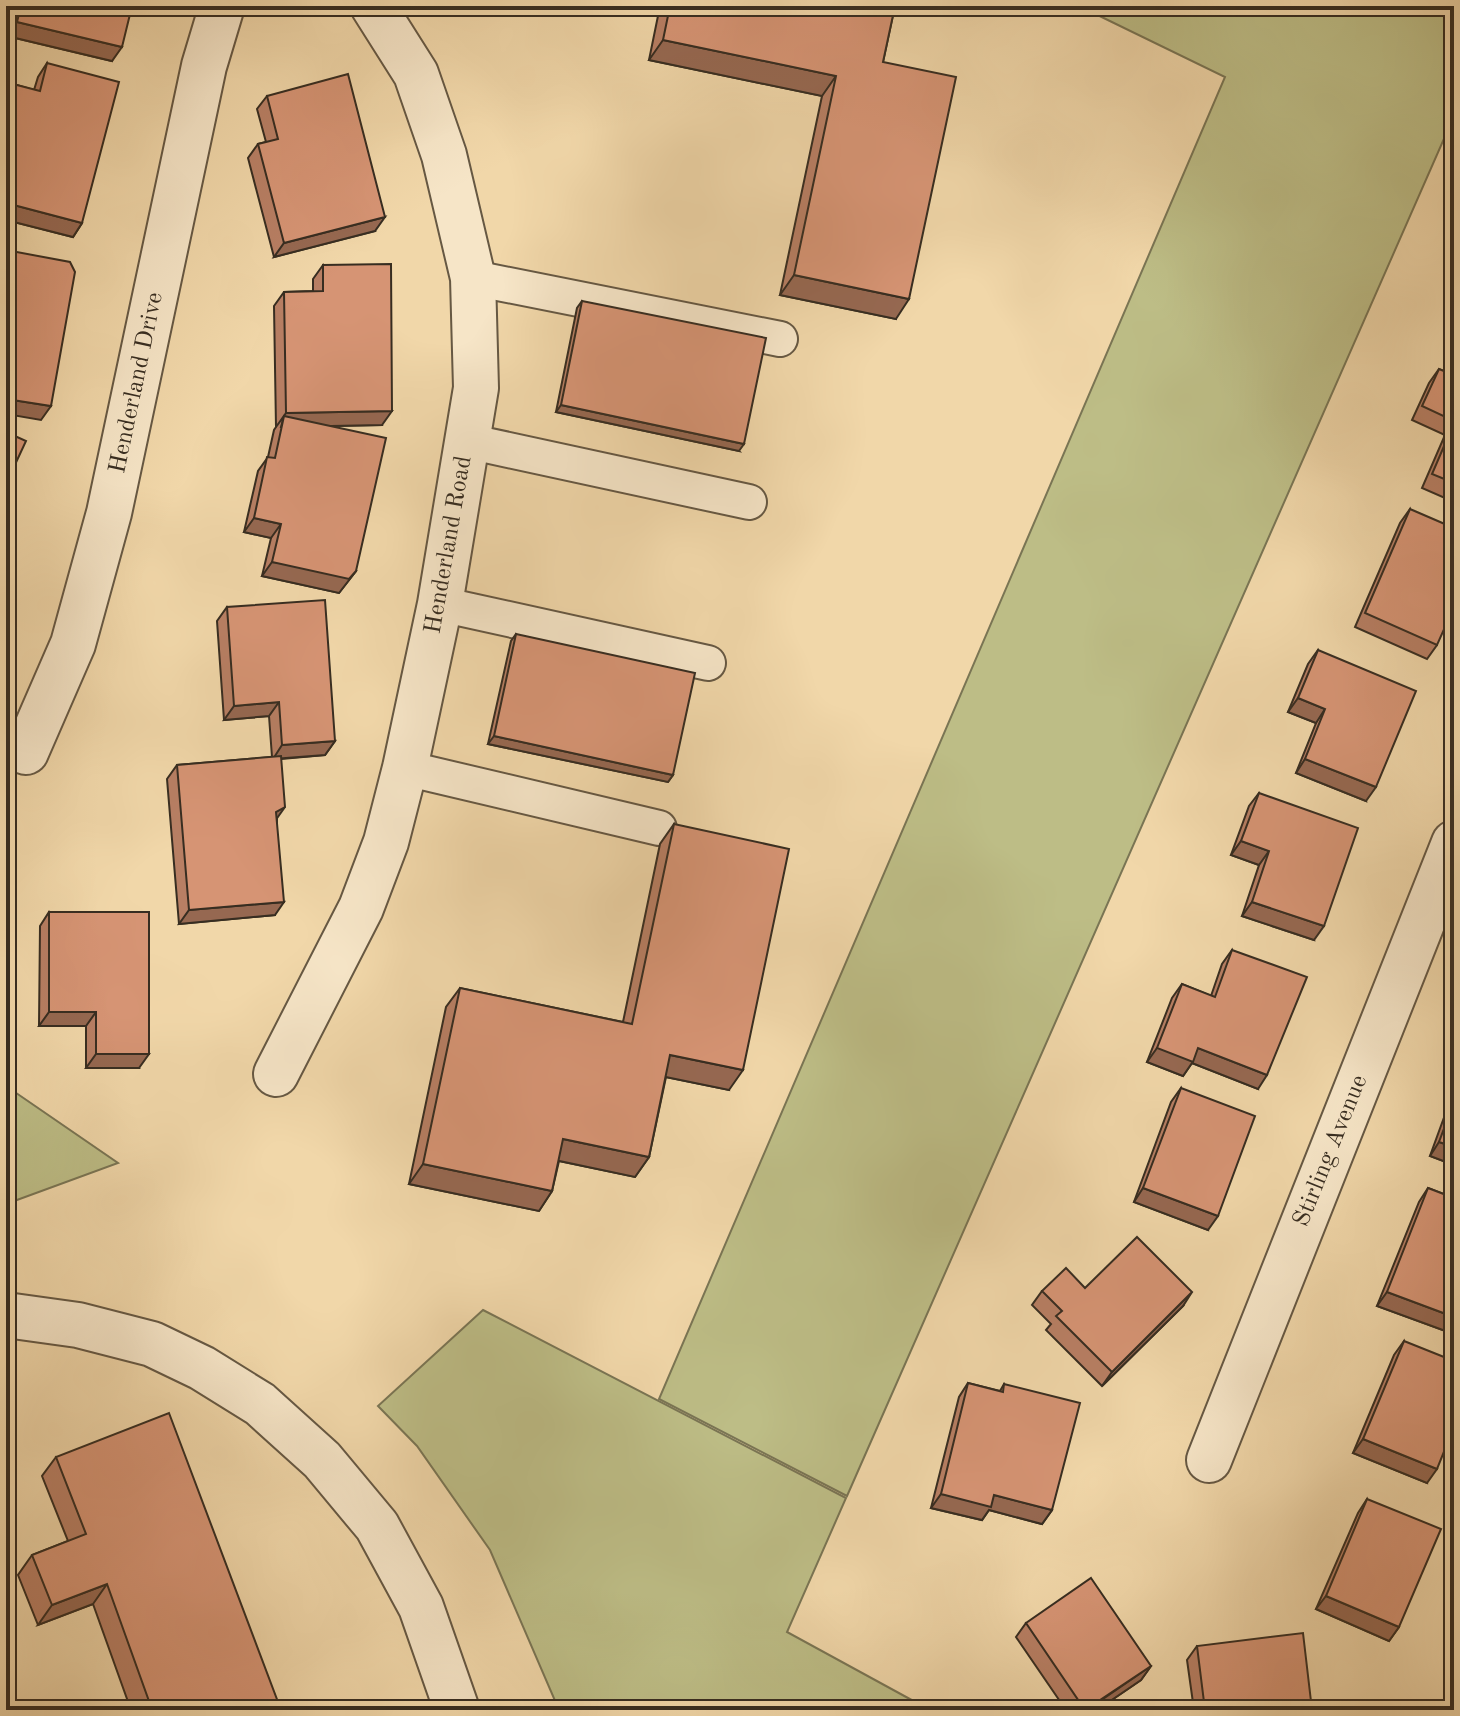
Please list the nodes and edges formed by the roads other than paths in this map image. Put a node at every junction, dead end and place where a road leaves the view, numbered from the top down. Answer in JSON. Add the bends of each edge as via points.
{"nodes":[{"id":1,"x":222,"y":6,"type":"edge"},
{"id":2,"x":373,"y":6,"type":"edge"},
{"id":3,"x":473,"y":278,"type":"junction"},
{"id":4,"x":780,"y":339,"type":"dead end"},
{"id":5,"x":467,"y":441,"type":"junction"},
{"id":6,"x":749,"y":502,"type":"dead end"},
{"id":7,"x":440,"y":604,"type":"junction"},
{"id":8,"x":708,"y":663,"type":"dead end"},
{"id":9,"x":26,"y":752,"type":"dead end"},
{"id":10,"x":405,"y":768,"type":"junction"},
{"id":11,"x":659,"y":828,"type":"dead end"},
{"id":12,"x":1454,"y":843,"type":"edge"},
{"id":13,"x":276,"y":1074,"type":"dead end"},
{"id":14,"x":6,"y":1315,"type":"edge"},
{"id":15,"x":1209,"y":1460,"type":"dead end"},
{"id":16,"x":457,"y":1710,"type":"edge"}],
"edges":[{"from":1,"to":9,"type":"street","name":"Henderland Drive","via":[[204,66],[109,513],[73,644]]},
{"from":2,"to":3,"type":"street","name":"Henderland Road","via":[[416,74],[444,155]]},
{"from":3,"to":4,"type":"lane"},
{"from":3,"to":5,"type":"street","name":"Henderland Road","via":[[476,388]]},
{"from":5,"to":6,"type":"lane"},
{"from":5,"to":7,"type":"street","name":"Henderland Road"},
{"from":7,"to":8,"type":"lane"},
{"from":7,"to":10,"type":"street","name":"Henderland Road"},
{"from":10,"to":11,"type":"lane"},
{"from":10,"to":13,"type":"street","name":"Henderland Road","via":[[386,842],[361,908]]},
{"from":12,"to":15,"type":"street","name":"Stirling Avenue"},
{"from":14,"to":16,"type":"street","via":[[78,1325],[152,1344],[260,1404],[322,1460],[377,1526],[421,1607]]}]}
